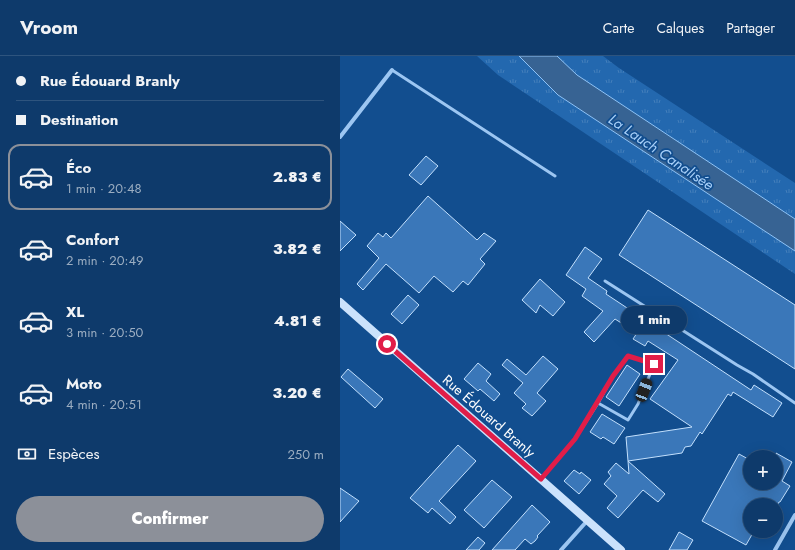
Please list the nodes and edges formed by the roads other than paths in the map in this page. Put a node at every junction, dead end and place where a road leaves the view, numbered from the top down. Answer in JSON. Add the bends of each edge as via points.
{"nodes":[{"id":1,"x":392,"y":70,"type":"joint"},
{"id":2,"x":340,"y":137,"type":"edge"},
{"id":3,"x":555,"y":176,"type":"dead end"},
{"id":4,"x":605,"y":281,"type":"dead end"},
{"id":5,"x":340,"y":302,"type":"edge"},
{"id":6,"x":598,"y":403,"type":"junction"},
{"id":7,"x":795,"y":403,"type":"edge"},
{"id":8,"x":541,"y":479,"type":"junction"},
{"id":9,"x":795,"y":515,"type":"edge"},
{"id":10,"x":588,"y":520,"type":"junction"},
{"id":11,"x":561,"y":550,"type":"edge"},
{"id":12,"x":620,"y":550,"type":"edge"},
{"id":13,"x":775,"y":550,"type":"edge"}],
"edges":[{"from":1,"to":2,"type":"street"},
{"from":1,"to":3,"type":"lane"},
{"from":4,"to":7,"type":"lane"},
{"from":5,"to":8,"type":"street","name":"Rue Édouard Branly"},
{"from":6,"to":6,"type":"lane","via":[[628,420],[638,404],[654,364],[628,356]]},
{"from":6,"to":8,"type":"lane","via":[[575,439]]},
{"from":8,"to":10,"type":"street","name":"Rue Édouard Branly"},
{"from":9,"to":13,"type":"street"},
{"from":10,"to":11,"type":"street"},
{"from":10,"to":12,"type":"street","name":"Rue Édouard Branly"}]}
